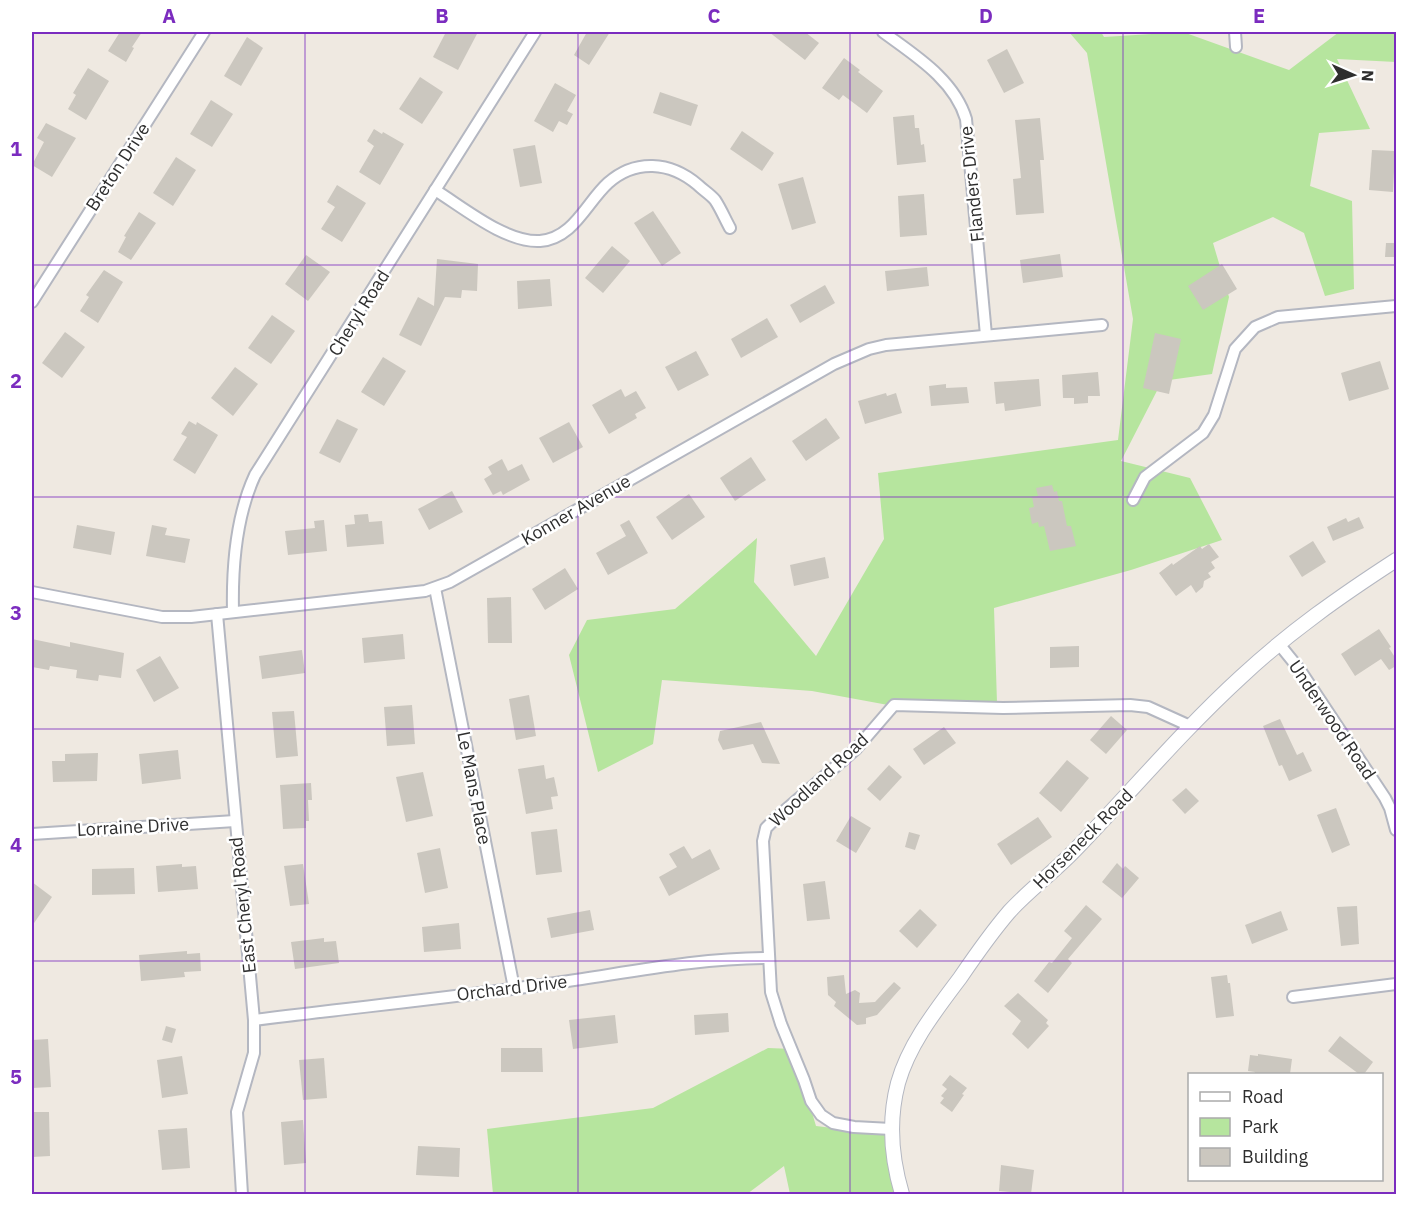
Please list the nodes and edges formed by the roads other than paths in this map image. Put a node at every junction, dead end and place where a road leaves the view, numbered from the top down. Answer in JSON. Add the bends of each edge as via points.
{"nodes":[{"id":1,"x":204,"y":32,"type":"edge"},
{"id":2,"x":535,"y":32,"type":"edge"},
{"id":3,"x":883,"y":32,"type":"edge"},
{"id":4,"x":1235,"y":32,"type":"edge"},
{"id":5,"x":1236,"y":47,"type":"dead end"},
{"id":6,"x":435,"y":190,"type":"junction"},
{"id":7,"x":730,"y":228,"type":"dead end"},
{"id":8,"x":32,"y":302,"type":"edge"},
{"id":9,"x":1396,"y":306,"type":"edge"},
{"id":10,"x":1102,"y":325,"type":"dead end"},
{"id":11,"x":986,"y":335,"type":"junction"},
{"id":12,"x":1133,"y":500,"type":"dead end"},
{"id":13,"x":1396,"y":560,"type":"edge"},
{"id":14,"x":435,"y":588,"type":"junction"},
{"id":15,"x":32,"y":592,"type":"edge"},
{"id":16,"x":233,"y":612,"type":"junction"},
{"id":17,"x":217,"y":614,"type":"junction"},
{"id":18,"x":1279,"y":644,"type":"junction"},
{"id":19,"x":1191,"y":726,"type":"junction"},
{"id":20,"x":235,"y":820,"type":"junction"},
{"id":21,"x":1396,"y":830,"type":"edge"},
{"id":22,"x":32,"y":834,"type":"edge"},
{"id":23,"x":770,"y":958,"type":"junction"},
{"id":24,"x":1396,"y":984,"type":"edge"},
{"id":25,"x":514,"y":988,"type":"junction"},
{"id":26,"x":1293,"y":996,"type":"dead end"},
{"id":27,"x":254,"y":1020,"type":"junction"},
{"id":28,"x":891,"y":1129,"type":"junction"},
{"id":29,"x":242,"y":1194,"type":"edge"},
{"id":30,"x":902,"y":1194,"type":"edge"}],
"edges":[{"from":1,"to":8,"type":"street","name":"Breton Drive"},
{"from":2,"to":6,"type":"street","name":"Cheryl Road"},
{"from":3,"to":11,"type":"street","name":"Flanders Drive","via":[[940,77],[964,110]]},
{"from":4,"to":5,"type":"street"},
{"from":6,"to":7,"type":"street","via":[[508,236],[541,241],[567,230],[620,173],[656,165],[693,180],[714,199]]},
{"from":6,"to":16,"type":"street","name":"Cheryl Road","via":[[255,475],[245,501],[235,560]]},
{"from":9,"to":12,"type":"street","via":[[1278,316],[1255,327],[1235,349],[1214,415],[1203,433],[1145,477]]},
{"from":10,"to":11,"type":"street","name":"Konner Avenue"},
{"from":11,"to":14,"type":"street","name":"Konner Avenue","via":[[886,345],[834,364]]},
{"from":13,"to":18,"type":"street","name":"Horseneck Road"},
{"from":14,"to":16,"type":"street","name":"Konner Avenue"},
{"from":14,"to":25,"type":"street","name":"Le Mans Place"},
{"from":15,"to":17,"type":"street","name":"Konner Avenue","via":[[162,616]]},
{"from":16,"to":17,"type":"street","name":"Konner Avenue"},
{"from":17,"to":20,"type":"street","name":"East Cheryl Road"},
{"from":18,"to":19,"type":"street","name":"Horseneck Road"},
{"from":18,"to":21,"type":"street","name":"Underwood Road","via":[[1385,798]]},
{"from":19,"to":23,"type":"street","name":"Woodland Road","via":[[1148,707],[1130,705],[894,705],[856,749],[766,828],[763,841]]},
{"from":19,"to":28,"type":"street","name":"Horseneck Road","via":[[986,941],[917,1041],[899,1082]]},
{"from":20,"to":22,"type":"street","name":"Lorraine Drive"},
{"from":20,"to":27,"type":"street","name":"East Cheryl Road"},
{"from":23,"to":25,"type":"street","name":"Orchard Drive","via":[[642,968]]},
{"from":23,"to":28,"type":"street","name":"Woodland Road","via":[[771,992],[815,1109],[833,1123]]},
{"from":24,"to":26,"type":"street"},
{"from":25,"to":27,"type":"street","name":"Orchard Drive"},
{"from":27,"to":29,"type":"street","name":"East Cheryl Road","via":[[254,1053],[237,1112]]},
{"from":28,"to":30,"type":"street","name":"Horseneck Road"}]}
